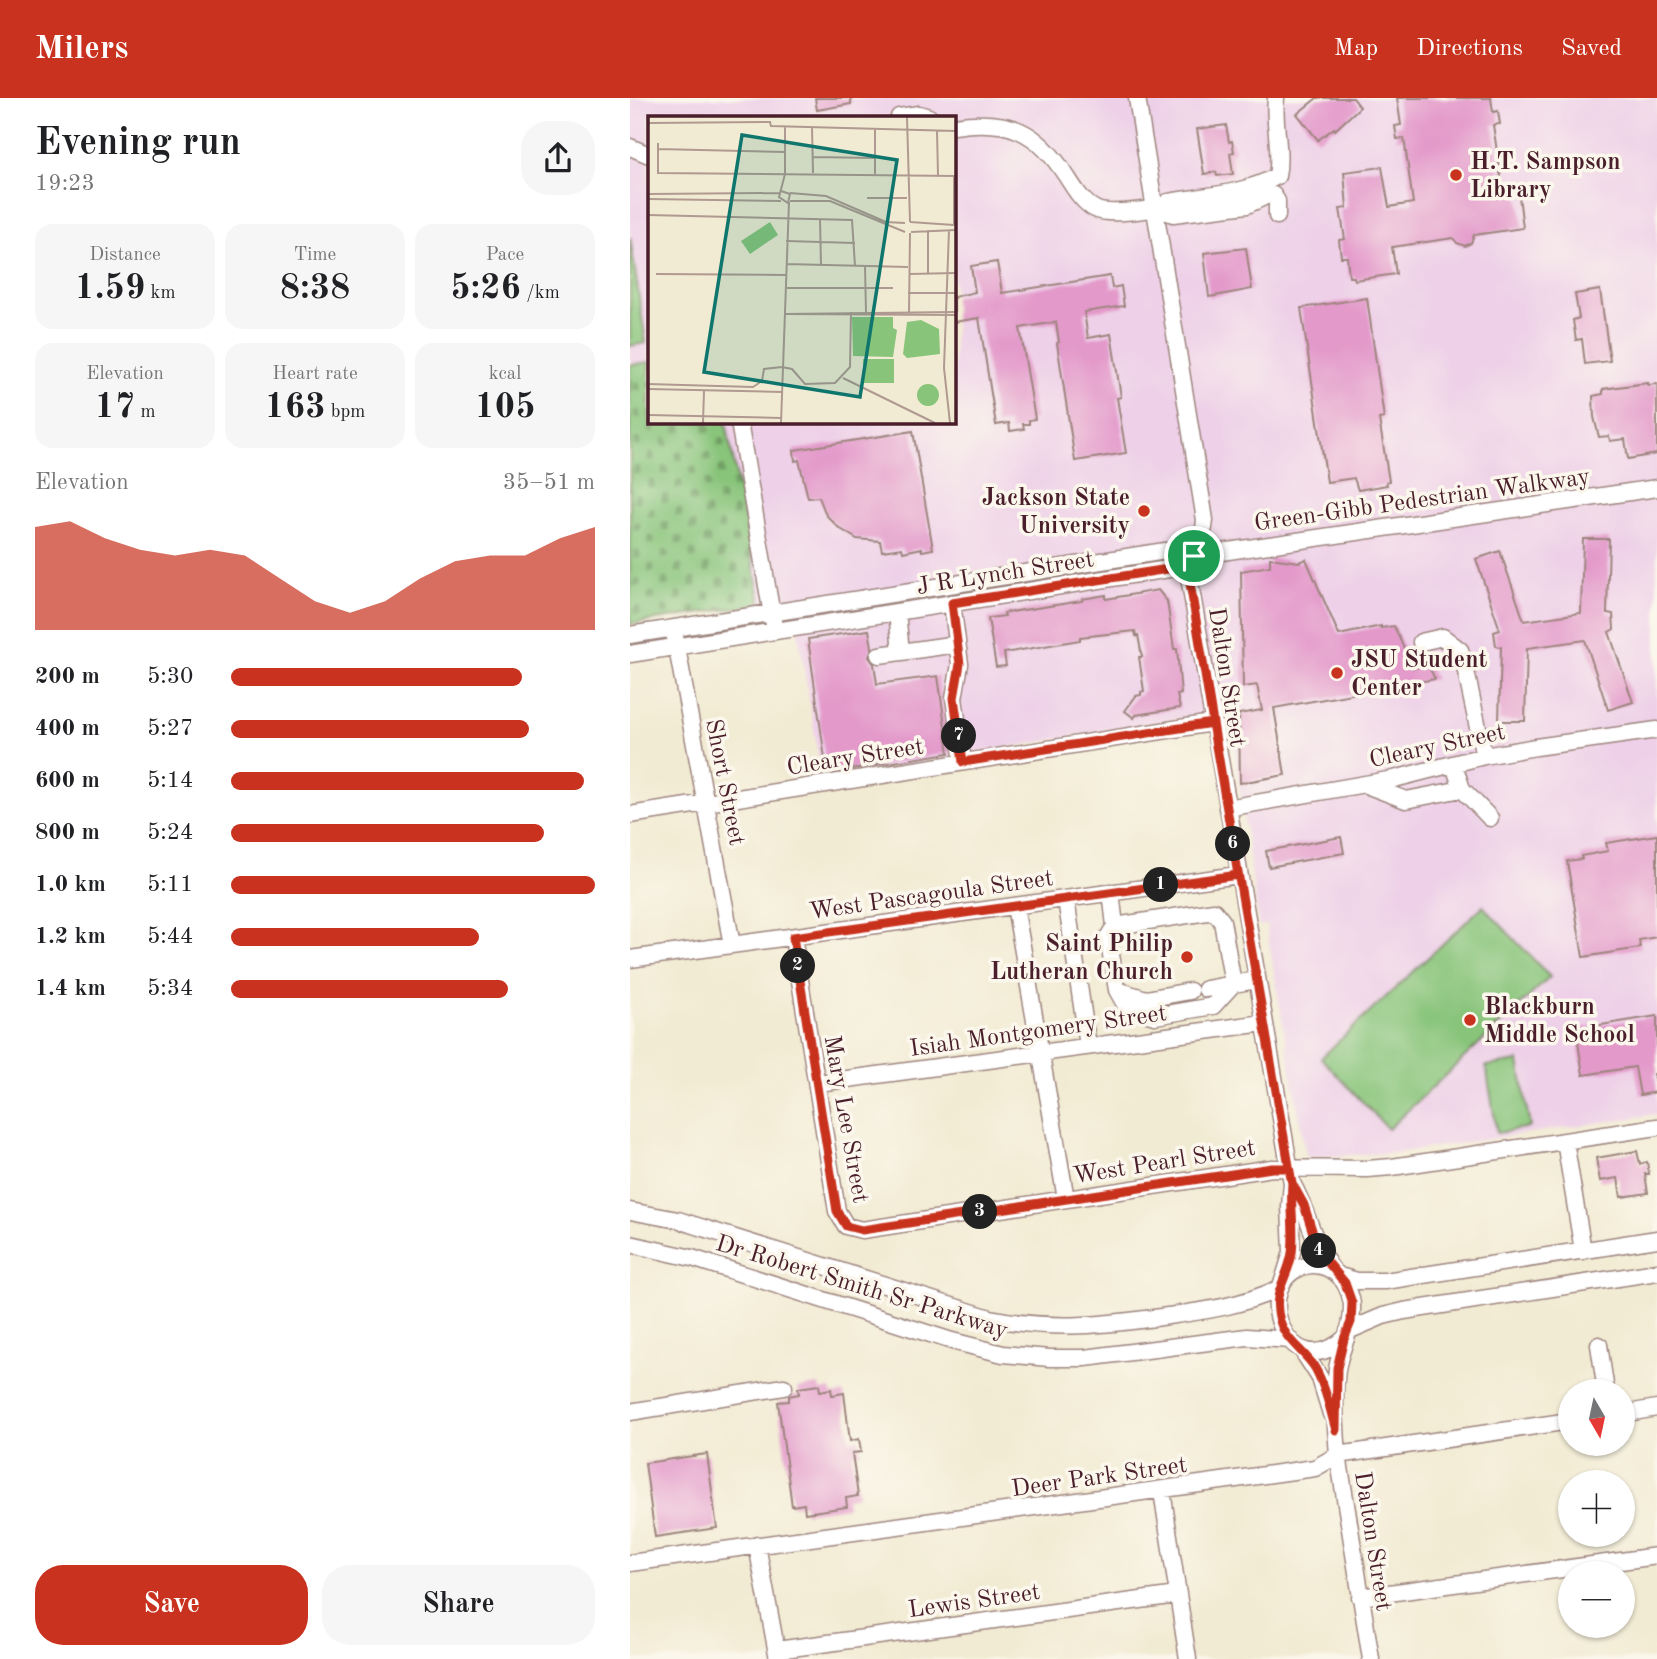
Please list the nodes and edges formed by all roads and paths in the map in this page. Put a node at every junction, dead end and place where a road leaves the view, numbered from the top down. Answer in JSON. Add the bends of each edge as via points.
{"nodes":[{"id":1,"x":1137,"y":98,"type":"edge"},
{"id":2,"x":1276,"y":98,"type":"edge"},
{"id":3,"x":906,"y":116,"type":"edge"},
{"id":4,"x":926,"y":116,"type":"edge"},
{"id":5,"x":956,"y":126,"type":"edge"},
{"id":6,"x":630,"y":147,"type":"edge"},
{"id":7,"x":648,"y":155,"type":"edge"},
{"id":8,"x":1156,"y":209,"type":"junction"},
{"id":9,"x":1277,"y":216,"type":"dead end"},
{"id":10,"x":739,"y":424,"type":"edge"},
{"id":11,"x":1657,"y":488,"type":"edge"},
{"id":12,"x":1194,"y":556,"type":"junction"},
{"id":13,"x":952,"y":603,"type":"junction"},
{"id":14,"x":772,"y":612,"type":"junction"},
{"id":15,"x":897,"y":612,"type":"junction"},
{"id":16,"x":674,"y":628,"type":"junction"},
{"id":17,"x":775,"y":631,"type":"junction"},
{"id":18,"x":630,"y":635,"type":"edge"},
{"id":19,"x":1421,"y":642,"type":"dead end"},
{"id":20,"x":957,"y":644,"type":"junction"},
{"id":21,"x":677,"y":646,"type":"junction"},
{"id":22,"x":901,"y":652,"type":"junction"},
{"id":23,"x":630,"y":654,"type":"edge"},
{"id":24,"x":879,"y":654,"type":"dead end"},
{"id":25,"x":1212,"y":723,"type":"junction"},
{"id":26,"x":1657,"y":730,"type":"edge"},
{"id":27,"x":1484,"y":756,"type":"junction"},
{"id":28,"x":963,"y":762,"type":"junction"},
{"id":29,"x":1454,"y":765,"type":"junction"},
{"id":30,"x":1363,"y":784,"type":"junction"},
{"id":31,"x":1462,"y":789,"type":"junction"},
{"id":32,"x":707,"y":803,"type":"junction"},
{"id":33,"x":1227,"y":807,"type":"junction"},
{"id":34,"x":630,"y":815,"type":"edge"},
{"id":35,"x":1490,"y":818,"type":"dead end"},
{"id":36,"x":1238,"y":875,"type":"junction"},
{"id":37,"x":1111,"y":892,"type":"junction"},
{"id":38,"x":1066,"y":899,"type":"junction"},
{"id":39,"x":1015,"y":906,"type":"junction"},
{"id":40,"x":1246,"y":917,"type":"junction"},
{"id":41,"x":1222,"y":921,"type":"junction"},
{"id":42,"x":1115,"y":926,"type":"junction"},
{"id":43,"x":793,"y":937,"type":"junction"},
{"id":44,"x":732,"y":945,"type":"junction"},
{"id":45,"x":630,"y":959,"type":"edge"},
{"id":46,"x":1257,"y":980,"type":"junction"},
{"id":47,"x":1233,"y":984,"type":"junction"},
{"id":48,"x":1117,"y":990,"type":"junction"},
{"id":49,"x":1264,"y":1023,"type":"junction"},
{"id":50,"x":1088,"y":1046,"type":"junction"},
{"id":51,"x":1040,"y":1052,"type":"junction"},
{"id":52,"x":818,"y":1083,"type":"junction"},
{"id":53,"x":1657,"y":1127,"type":"edge"},
{"id":54,"x":1565,"y":1141,"type":"junction"},
{"id":55,"x":1291,"y":1176,"type":"junction"},
{"id":56,"x":1066,"y":1199,"type":"junction"},
{"id":57,"x":630,"y":1211,"type":"edge"},
{"id":58,"x":846,"y":1226,"type":"joint"},
{"id":59,"x":1657,"y":1239,"type":"edge"},
{"id":60,"x":630,"y":1244,"type":"edge"},
{"id":61,"x":1583,"y":1251,"type":"junction"},
{"id":62,"x":1657,"y":1272,"type":"edge"},
{"id":63,"x":1336,"y":1274,"type":"junction"},
{"id":64,"x":1281,"y":1285,"type":"junction"},
{"id":65,"x":1346,"y":1335,"type":"junction"},
{"id":66,"x":1296,"y":1345,"type":"junction"},
{"id":67,"x":1599,"y":1345,"type":"dead end"},
{"id":68,"x":1604,"y":1379,"type":"edge"},
{"id":69,"x":784,"y":1387,"type":"dead end"},
{"id":70,"x":1657,"y":1408,"type":"edge"},
{"id":71,"x":630,"y":1412,"type":"edge"},
{"id":72,"x":1635,"y":1412,"type":"edge"},
{"id":73,"x":1558,"y":1423,"type":"edge"},
{"id":74,"x":1336,"y":1430,"type":"junction"},
{"id":75,"x":1338,"y":1455,"type":"junction"},
{"id":76,"x":1162,"y":1491,"type":"junction"},
{"id":77,"x":757,"y":1545,"type":"junction"},
{"id":78,"x":1657,"y":1556,"type":"edge"},
{"id":79,"x":630,"y":1563,"type":"edge"},
{"id":80,"x":1177,"y":1595,"type":"junction"},
{"id":81,"x":1360,"y":1597,"type":"junction"},
{"id":82,"x":777,"y":1654,"type":"edge"},
{"id":83,"x":1188,"y":1659,"type":"edge"},
{"id":84,"x":1371,"y":1659,"type":"edge"}],
"edges":[{"from":1,"to":8,"type":"street","name":"Dalton Street"},
{"from":2,"to":8,"type":"street","via":[[1277,176],[1242,189],[1168,201]]},
{"from":3,"to":4,"type":"street"},
{"from":5,"to":8,"type":"street","via":[[998,123],[1032,137],[1052,154],[1077,193],[1095,210]]},
{"from":6,"to":7,"type":"street"},
{"from":8,"to":9,"type":"street","via":[[1173,214],[1247,205],[1273,195]]},
{"from":8,"to":12,"type":"street","name":"Dalton Street","via":[[1205,520],[1205,533]]},
{"from":10,"to":14,"type":"street"},
{"from":11,"to":12,"type":"street","name":"Green-Gibb Pedestrian Walkway"},
{"from":12,"to":13,"type":"street","name":"J R Lynch Street","via":[[1168,569]]},
{"from":12,"to":14,"type":"street","name":"J R Lynch Street","via":[[1165,551]]},
{"from":12,"to":25,"type":"street","name":"Dalton Street","via":[[1189,577]]},
{"from":13,"to":15,"type":"street","name":"J R Lynch Street"},
{"from":13,"to":20,"type":"street"},
{"from":14,"to":16,"type":"street","name":"J R Lynch Street"},
{"from":14,"to":17,"type":"street"},
{"from":15,"to":17,"type":"street","name":"J R Lynch Street"},
{"from":15,"to":22,"type":"street"},
{"from":16,"to":18,"type":"street","name":"J R Lynch Street"},
{"from":16,"to":21,"type":"street","name":"Short Street"},
{"from":17,"to":21,"type":"street","name":"J R Lynch Street"},
{"from":19,"to":27,"type":"street","via":[[1443,636],[1460,650]]},
{"from":20,"to":22,"type":"street"},
{"from":20,"to":28,"type":"street","via":[[960,664],[954,698]]},
{"from":21,"to":23,"type":"street","name":"J R Lynch Street"},
{"from":21,"to":32,"type":"street","name":"Short Street"},
{"from":22,"to":24,"type":"street"},
{"from":25,"to":28,"type":"street","name":"Cleary Street"},
{"from":25,"to":33,"type":"street","name":"Dalton Street"},
{"from":26,"to":27,"type":"street","name":"Cleary Street"},
{"from":27,"to":29,"type":"street","name":"Cleary Street"},
{"from":28,"to":32,"type":"street","name":"Cleary Street"},
{"from":29,"to":30,"type":"street","name":"Cleary Street"},
{"from":29,"to":31,"type":"street"},
{"from":30,"to":31,"type":"street","via":[[1406,800]]},
{"from":30,"to":33,"type":"street","name":"Cleary Street"},
{"from":31,"to":35,"type":"street"},
{"from":32,"to":34,"type":"street","name":"Cleary Street"},
{"from":32,"to":44,"type":"street","name":"Short Street"},
{"from":33,"to":36,"type":"street","name":"Dalton Street"},
{"from":36,"to":37,"type":"street","name":"West Pascagoula Street"},
{"from":36,"to":40,"type":"street","name":"Dalton Street"},
{"from":37,"to":38,"type":"street","name":"West Pascagoula Street"},
{"from":37,"to":42,"type":"street"},
{"from":38,"to":39,"type":"street","name":"West Pascagoula Street"},
{"from":38,"to":50,"type":"street"},
{"from":39,"to":43,"type":"street","name":"West Pascagoula Street"},
{"from":39,"to":51,"type":"street"},
{"from":40,"to":41,"type":"street"},
{"from":40,"to":46,"type":"street","name":"Dalton Street"},
{"from":41,"to":42,"type":"street","via":[[1214,911]]},
{"from":41,"to":47,"type":"street"},
{"from":42,"to":48,"type":"street","via":[[1108,937]]},
{"from":43,"to":44,"type":"street","name":"West Pascagoula Street"},
{"from":43,"to":52,"type":"street","name":"Mary Lee Street"},
{"from":44,"to":45,"type":"street","name":"West Pascagoula Street"},
{"from":46,"to":47,"type":"street"},
{"from":46,"to":49,"type":"street","name":"Dalton Street"},
{"from":47,"to":48,"type":"street","via":[[1146,999]]},
{"from":47,"to":48,"type":"street","via":[[1213,1006],[1155,1016],[1127,1008]]},
{"from":49,"to":50,"type":"street","name":"Isiah Montgomery Street"},
{"from":49,"to":55,"type":"street","name":"Dalton Street"},
{"from":50,"to":51,"type":"street","name":"Isiah Montgomery Street"},
{"from":51,"to":52,"type":"street","name":"Isiah Montgomery Street"},
{"from":51,"to":56,"type":"street"},
{"from":52,"to":58,"type":"street","name":"Mary Lee Street","via":[[837,1211]]},
{"from":53,"to":54,"type":"street","name":"West Pearl Street"},
{"from":54,"to":55,"type":"street","name":"West Pearl Street"},
{"from":54,"to":61,"type":"street"},
{"from":55,"to":56,"type":"street","name":"West Pearl Street","via":[[1272,1168]]},
{"from":55,"to":63,"type":"street","name":"Dalton Street","via":[[1319,1252]]},
{"from":55,"to":64,"type":"street","name":"Dalton Street","via":[[1292,1252]]},
{"from":56,"to":58,"type":"street","name":"West Pearl Street","via":[[862,1230]]},
{"from":57,"to":64,"type":"street","name":"Dr Robert Smith Sr Parkway","via":[[678,1220],[1023,1325],[1094,1326],[1235,1306]]},
{"from":59,"to":61,"type":"street"},
{"from":60,"to":66,"type":"street","name":"Dr Robert Smith Sr Parkway","via":[[692,1258],[1003,1354],[1085,1357],[1247,1337]]},
{"from":61,"to":63,"type":"street","via":[[1384,1282]]},
{"from":62,"to":65,"type":"street","via":[[1404,1311]]},
{"from":63,"to":64,"type":"street","via":[[1320,1265],[1308,1265],[1298,1268]]},
{"from":63,"to":65,"type":"street","via":[[1352,1303]]},
{"from":64,"to":66,"type":"street","via":[[1280,1322]]},
{"from":65,"to":66,"type":"street","via":[[1324,1352]]},
{"from":65,"to":74,"type":"street","name":"Dalton Street","via":[[1336,1377]]},
{"from":66,"to":74,"type":"street","name":"Dalton Street","via":[[1320,1378]]},
{"from":67,"to":68,"type":"street"},
{"from":69,"to":71,"type":"street"},
{"from":70,"to":72,"type":"street"},
{"from":73,"to":75,"type":"street","name":"Deer Park Street"},
{"from":74,"to":75,"type":"street","name":"Dalton Street"},
{"from":75,"to":76,"type":"street","name":"Deer Park Street","via":[[1315,1468]]},
{"from":75,"to":81,"type":"street","name":"Dalton Street"},
{"from":76,"to":77,"type":"street","name":"Deer Park Street"},
{"from":76,"to":80,"type":"street"},
{"from":77,"to":79,"type":"street","name":"Deer Park Street"},
{"from":77,"to":82,"type":"street"},
{"from":78,"to":81,"type":"street"},
{"from":80,"to":82,"type":"street","name":"Lewis Street"},
{"from":80,"to":83,"type":"street"},
{"from":81,"to":84,"type":"street","name":"Dalton Street"}]}
